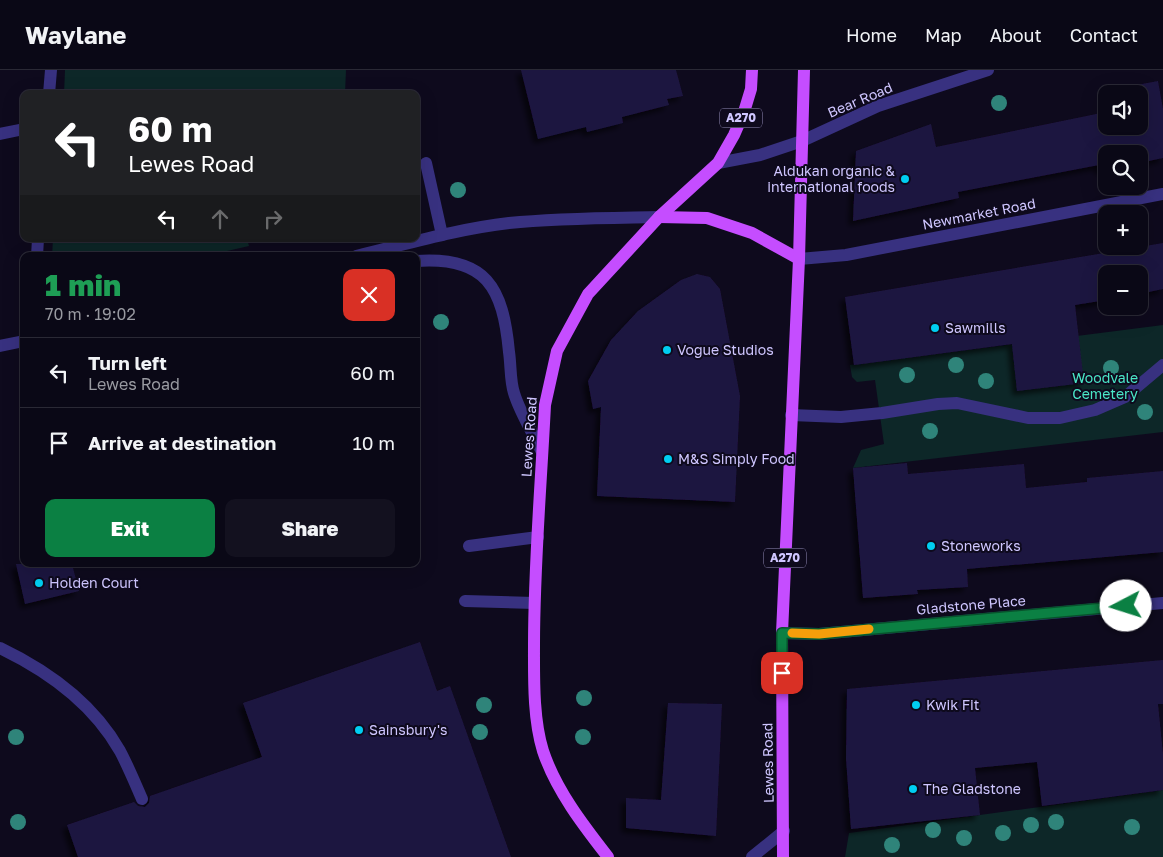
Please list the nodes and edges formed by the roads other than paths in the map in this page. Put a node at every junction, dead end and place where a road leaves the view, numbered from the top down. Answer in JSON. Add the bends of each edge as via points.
{"nodes":[{"id":1,"x":51,"y":70,"type":"edge"},
{"id":2,"x":752,"y":70,"type":"edge"},
{"id":3,"x":804,"y":70,"type":"edge"},
{"id":4,"x":988,"y":70,"type":"edge"},
{"id":5,"x":49,"y":90,"type":"edge"},
{"id":6,"x":20,"y":130,"type":"edge"},
{"id":7,"x":0,"y":134,"type":"edge"},
{"id":8,"x":802,"y":142,"type":"junction"},
{"id":9,"x":426,"y":163,"type":"dead end"},
{"id":10,"x":718,"y":163,"type":"junction"},
{"id":11,"x":1163,"y":194,"type":"edge"},
{"id":12,"x":659,"y":217,"type":"junction"},
{"id":13,"x":442,"y":235,"type":"junction"},
{"id":14,"x":420,"y":240,"type":"edge"},
{"id":15,"x":413,"y":242,"type":"edge"},
{"id":16,"x":372,"y":252,"type":"edge"},
{"id":17,"x":799,"y":259,"type":"junction"},
{"id":18,"x":420,"y":261,"type":"edge"},
{"id":19,"x":20,"y":342,"type":"edge"},
{"id":20,"x":0,"y":346,"type":"edge"},
{"id":21,"x":1163,"y":365,"type":"edge"},
{"id":22,"x":792,"y":415,"type":"junction"},
{"id":23,"x":542,"y":452,"type":"junction"},
{"id":24,"x":538,"y":538,"type":"junction"},
{"id":25,"x":470,"y":546,"type":"dead end"},
{"id":26,"x":466,"y":600,"type":"dead end"},
{"id":27,"x":534,"y":603,"type":"junction"},
{"id":28,"x":1163,"y":603,"type":"edge"},
{"id":29,"x":782,"y":633,"type":"junction"},
{"id":30,"x":0,"y":648,"type":"edge"},
{"id":31,"x":142,"y":799,"type":"dead end"},
{"id":32,"x":784,"y":832,"type":"junction"},
{"id":33,"x":608,"y":857,"type":"edge"},
{"id":34,"x":752,"y":857,"type":"edge"},
{"id":35,"x":783,"y":857,"type":"edge"}],
"edges":[{"from":1,"to":5,"type":"street"},
{"from":2,"to":10,"type":"main road","name":"Lewes Road","number":"A270","via":[[751,89],[744,112]]},
{"from":3,"to":8,"type":"main road","name":"Lewes Road","number":"A270"},
{"from":4,"to":8,"type":"street","name":"Bear Road","via":[[878,106]]},
{"from":6,"to":7,"type":"street"},
{"from":8,"to":10,"type":"street","name":"Bear Road"},
{"from":8,"to":17,"type":"main road","name":"Lewes Road","number":"A270"},
{"from":9,"to":13,"type":"street"},
{"from":10,"to":12,"type":"main road","name":"Lewes Road","number":"A270"},
{"from":11,"to":17,"type":"street","name":"Newmarket Road","via":[[846,255]]},
{"from":12,"to":13,"type":"street","via":[[564,218]]},
{"from":12,"to":17,"type":"main road","via":[[706,218],[752,233]]},
{"from":12,"to":23,"type":"main road","name":"Lewes Road","number":"A270","via":[[588,294],[563,339],[548,382]]},
{"from":13,"to":14,"type":"street"},
{"from":15,"to":16,"type":"street"},
{"from":17,"to":22,"type":"main road","name":"Lewes Road","number":"A270"},
{"from":18,"to":23,"type":"street","via":[[452,261],[468,266],[496,291],[507,330],[514,393]]},
{"from":19,"to":20,"type":"street"},
{"from":21,"to":22,"type":"street","via":[[1125,398],[1095,410],[1060,418],[1028,418],[957,404],[841,417]]},
{"from":22,"to":29,"type":"main road","name":"Lewes Road","number":"A270"},
{"from":23,"to":24,"type":"main road","name":"Lewes Road","number":"A270"},
{"from":24,"to":25,"type":"street"},
{"from":24,"to":27,"type":"main road","name":"Lewes Road","number":"A270"},
{"from":26,"to":27,"type":"street"},
{"from":27,"to":33,"type":"main road","name":"Lewes Road","number":"A270","via":[[534,690],[543,749],[553,776],[583,826]]},
{"from":28,"to":29,"type":"street","name":"Gladstone Place","via":[[819,634]]},
{"from":29,"to":32,"type":"main road","name":"Lewes Road","number":"A270"},
{"from":30,"to":31,"type":"street","via":[[44,672],[87,707],[120,751]]},
{"from":32,"to":34,"type":"street"},
{"from":32,"to":35,"type":"main road","name":"Lewes Road","number":"A270"}]}
